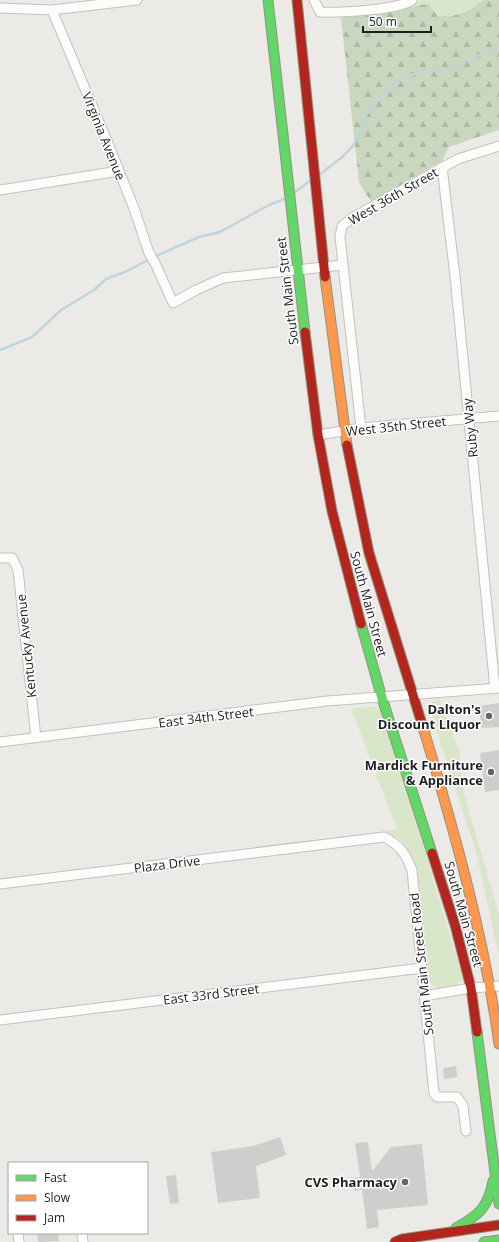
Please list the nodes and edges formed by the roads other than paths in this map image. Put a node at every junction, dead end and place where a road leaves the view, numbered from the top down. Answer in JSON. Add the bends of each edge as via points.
{"nodes":[{"id":1,"x":137,"y":0,"type":"edge"},
{"id":2,"x":268,"y":0,"type":"edge"},
{"id":3,"x":297,"y":0,"type":"edge"},
{"id":4,"x":314,"y":0,"type":"edge"},
{"id":5,"x":412,"y":0,"type":"edge"},
{"id":6,"x":0,"y":8,"type":"edge"},
{"id":7,"x":52,"y":10,"type":"junction"},
{"id":8,"x":499,"y":146,"type":"edge"},
{"id":9,"x":442,"y":167,"type":"junction"},
{"id":10,"x":119,"y":171,"type":"junction"},
{"id":11,"x":0,"y":190,"type":"edge"},
{"id":12,"x":343,"y":264,"type":"junction"},
{"id":13,"x":324,"y":267,"type":"junction"},
{"id":14,"x":297,"y":270,"type":"junction"},
{"id":15,"x":499,"y":416,"type":"edge"},
{"id":16,"x":469,"y":418,"type":"junction"},
{"id":17,"x":361,"y":428,"type":"junction"},
{"id":18,"x":344,"y":432,"type":"junction"},
{"id":19,"x":318,"y":435,"type":"junction"},
{"id":20,"x":0,"y":558,"type":"edge"},
{"id":21,"x":497,"y":689,"type":"edge"},
{"id":22,"x":412,"y":695,"type":"junction"},
{"id":23,"x":382,"y":698,"type":"junction"},
{"id":24,"x":36,"y":738,"type":"junction"},
{"id":25,"x":0,"y":742,"type":"edge"},
{"id":26,"x":334,"y":843,"type":"joint"},
{"id":27,"x":0,"y":884,"type":"edge"},
{"id":28,"x":422,"y":968,"type":"junction"},
{"id":29,"x":495,"y":987,"type":"edge"},
{"id":30,"x":471,"y":988,"type":"junction"},
{"id":31,"x":424,"y":996,"type":"junction"},
{"id":32,"x":0,"y":1020,"type":"edge"},
{"id":33,"x":499,"y":1044,"type":"edge"},
{"id":34,"x":466,"y":1131,"type":"dead end"},
{"id":35,"x":495,"y":1173,"type":"junction"},
{"id":36,"x":499,"y":1204,"type":"edge"},
{"id":37,"x":499,"y":1225,"type":"edge"},
{"id":38,"x":449,"y":1232,"type":"junction"},
{"id":39,"x":499,"y":1240,"type":"edge"},
{"id":40,"x":395,"y":1242,"type":"edge"},
{"id":41,"x":484,"y":1242,"type":"edge"}],
"edges":[{"from":1,"to":7,"type":"street"},
{"from":2,"to":14,"type":"main road","name":"South Main Street"},
{"from":3,"to":13,"type":"main road","name":"South Main Street"},
{"from":4,"to":5,"type":"street","via":[[320,12],[336,13],[401,5]]},
{"from":6,"to":7,"type":"street"},
{"from":7,"to":10,"type":"street","name":"Virginia Avenue"},
{"from":8,"to":9,"type":"street","name":"West 36th Street","via":[[471,154]]},
{"from":9,"to":12,"type":"street","name":"West 36th Street","via":[[342,226],[340,237]]},
{"from":9,"to":16,"type":"street","name":"Ruby Way"},
{"from":10,"to":11,"type":"street"},
{"from":10,"to":14,"type":"street","name":"Virginia Avenue","via":[[149,253],[173,303],[223,278]]},
{"from":12,"to":13,"type":"street"},
{"from":12,"to":17,"type":"street"},
{"from":13,"to":14,"type":"street"},
{"from":13,"to":18,"type":"main road","name":"South Main Street"},
{"from":14,"to":19,"type":"main road","name":"South Main Street"},
{"from":15,"to":16,"type":"street","name":"West 35th Street"},
{"from":16,"to":17,"type":"street","name":"West 35th Street"},
{"from":16,"to":21,"type":"street","name":"Ruby Way"},
{"from":17,"to":18,"type":"street","name":"West 35th Street"},
{"from":18,"to":19,"type":"street","name":"West 35th Street"},
{"from":18,"to":22,"type":"main road","name":"South Main Street","via":[[369,553]]},
{"from":19,"to":23,"type":"main road","name":"South Main Street","via":[[345,568]]},
{"from":20,"to":24,"type":"street","name":"Kentucky Avenue","via":[[10,557],[18,570]]},
{"from":21,"to":22,"type":"street","name":"East 34th Street"},
{"from":22,"to":23,"type":"street","name":"East 34th Street"},
{"from":22,"to":29,"type":"main road","name":"South Main Street","via":[[447,806]]},
{"from":23,"to":24,"type":"street","name":"East 34th Street","via":[[326,701]]},
{"from":23,"to":30,"type":"main road","name":"South Main Street","via":[[456,926]]},
{"from":24,"to":25,"type":"street","name":"East 34th Street"},
{"from":26,"to":27,"type":"street","name":"Plaza Drive"},
{"from":26,"to":28,"type":"street","name":"South Main Street Road","via":[[384,837],[398,845],[406,856],[412,870]]},
{"from":28,"to":31,"type":"street","name":"South Main Street Road"},
{"from":28,"to":32,"type":"street","name":"East 33rd Street"},
{"from":29,"to":30,"type":"street"},
{"from":29,"to":33,"type":"main road","name":"South Main Street"},
{"from":30,"to":31,"type":"street"},
{"from":30,"to":35,"type":"main road","name":"South Main Street"},
{"from":31,"to":34,"type":"street","name":"South Main Street Road","via":[[434,1093],[437,1097],[457,1097],[463,1106]]},
{"from":35,"to":36,"type":"main road","name":"South Main Street"},
{"from":35,"to":38,"type":"main road","via":[[490,1198],[476,1217]]},
{"from":37,"to":38,"type":"main road"},
{"from":38,"to":40,"type":"main road"},
{"from":39,"to":41,"type":"main road"}]}
